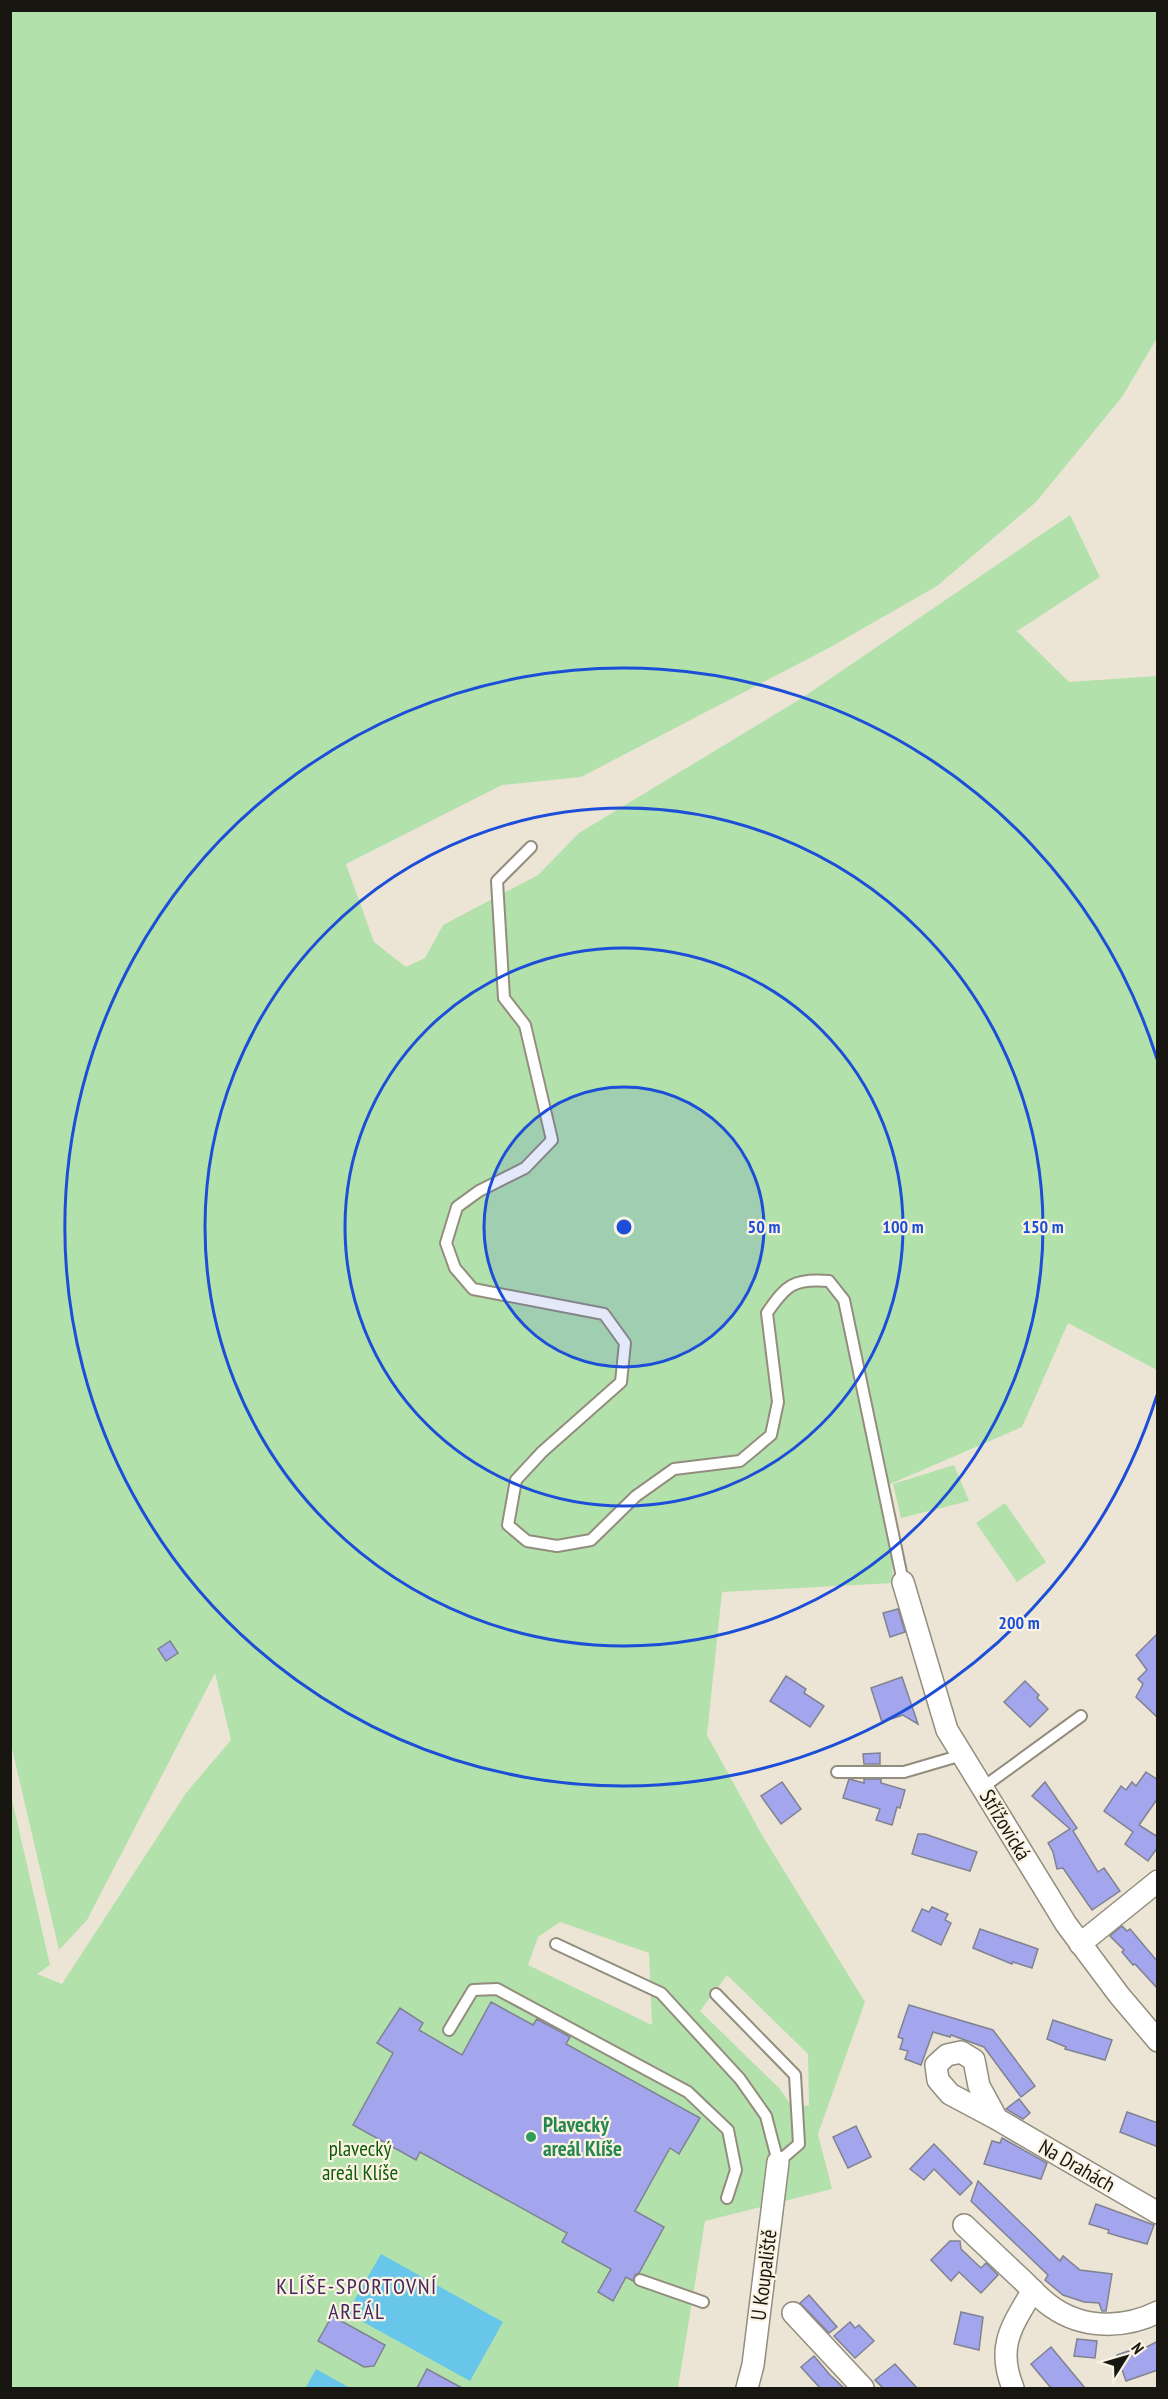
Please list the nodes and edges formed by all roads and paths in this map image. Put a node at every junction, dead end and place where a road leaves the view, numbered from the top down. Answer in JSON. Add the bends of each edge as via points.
{"nodes":[{"id":1,"x":531,"y":847,"type":"dead end"},
{"id":2,"x":903,"y":1582,"type":"joint"},
{"id":3,"x":1081,"y":1716,"type":"dead end"},
{"id":4,"x":962,"y":1755,"type":"junction"},
{"id":5,"x":837,"y":1772,"type":"dead end"},
{"id":6,"x":982,"y":1788,"type":"junction"},
{"id":7,"x":1158,"y":1881,"type":"edge"},
{"id":8,"x":556,"y":1944,"type":"dead end"},
{"id":9,"x":1080,"y":1944,"type":"junction"},
{"id":10,"x":716,"y":1994,"type":"dead end"},
{"id":11,"x":449,"y":2030,"type":"dead end"},
{"id":12,"x":1158,"y":2041,"type":"edge"},
{"id":13,"x":997,"y":2119,"type":"dead end"},
{"id":14,"x":778,"y":2162,"type":"junction"},
{"id":15,"x":727,"y":2198,"type":"dead end"},
{"id":16,"x":1158,"y":2213,"type":"edge"},
{"id":17,"x":964,"y":2225,"type":"dead end"},
{"id":18,"x":640,"y":2280,"type":"dead end"},
{"id":19,"x":1033,"y":2290,"type":"junction"},
{"id":20,"x":703,"y":2302,"type":"dead end"},
{"id":21,"x":1158,"y":2312,"type":"edge"},
{"id":22,"x":793,"y":2313,"type":"dead end"},
{"id":23,"x":747,"y":2388,"type":"edge"},
{"id":24,"x":863,"y":2388,"type":"edge"},
{"id":25,"x":1013,"y":2388,"type":"edge"}],
"edges":[{"from":1,"to":2,"type":"lane","via":[[497,881],[504,998],[525,1025],[552,1140],[525,1168],[457,1207],[446,1243],[455,1268],[473,1289],[604,1314],[625,1343],[621,1382],[516,1480],[508,1526],[527,1541],[557,1546],[591,1540],[636,1496],[674,1469],[740,1461],[771,1435],[778,1402],[767,1313],[782,1291],[806,1279],[829,1281],[844,1300]]},
{"from":2,"to":4,"type":"street","name":"Střížovická","via":[[947,1730]]},
{"from":3,"to":6,"type":"lane"},
{"from":4,"to":5,"type":"lane","via":[[904,1772]]},
{"from":4,"to":6,"type":"street","name":"Střížovická"},
{"from":6,"to":9,"type":"street","name":"Střížovická"},
{"from":7,"to":9,"type":"street"},
{"from":8,"to":14,"type":"lane","via":[[661,1993],[740,2079],[766,2116]]},
{"from":9,"to":12,"type":"street","name":"Střížovická"},
{"from":10,"to":14,"type":"lane","via":[[795,2075],[799,2144]]},
{"from":11,"to":15,"type":"lane","via":[[473,1990],[497,1989],[688,2092],[728,2130],[736,2170]]},
{"from":13,"to":16,"type":"street","name":"Na Drahách"},
{"from":14,"to":23,"type":"street","name":"U Koupaliště"},
{"from":17,"to":19,"type":"street"},
{"from":18,"to":20,"type":"lane"},
{"from":19,"to":21,"type":"street","via":[[1070,2318],[1091,2324],[1110,2325]]},
{"from":19,"to":25,"type":"street","via":[[1005,2344]]},
{"from":22,"to":24,"type":"street"}]}
